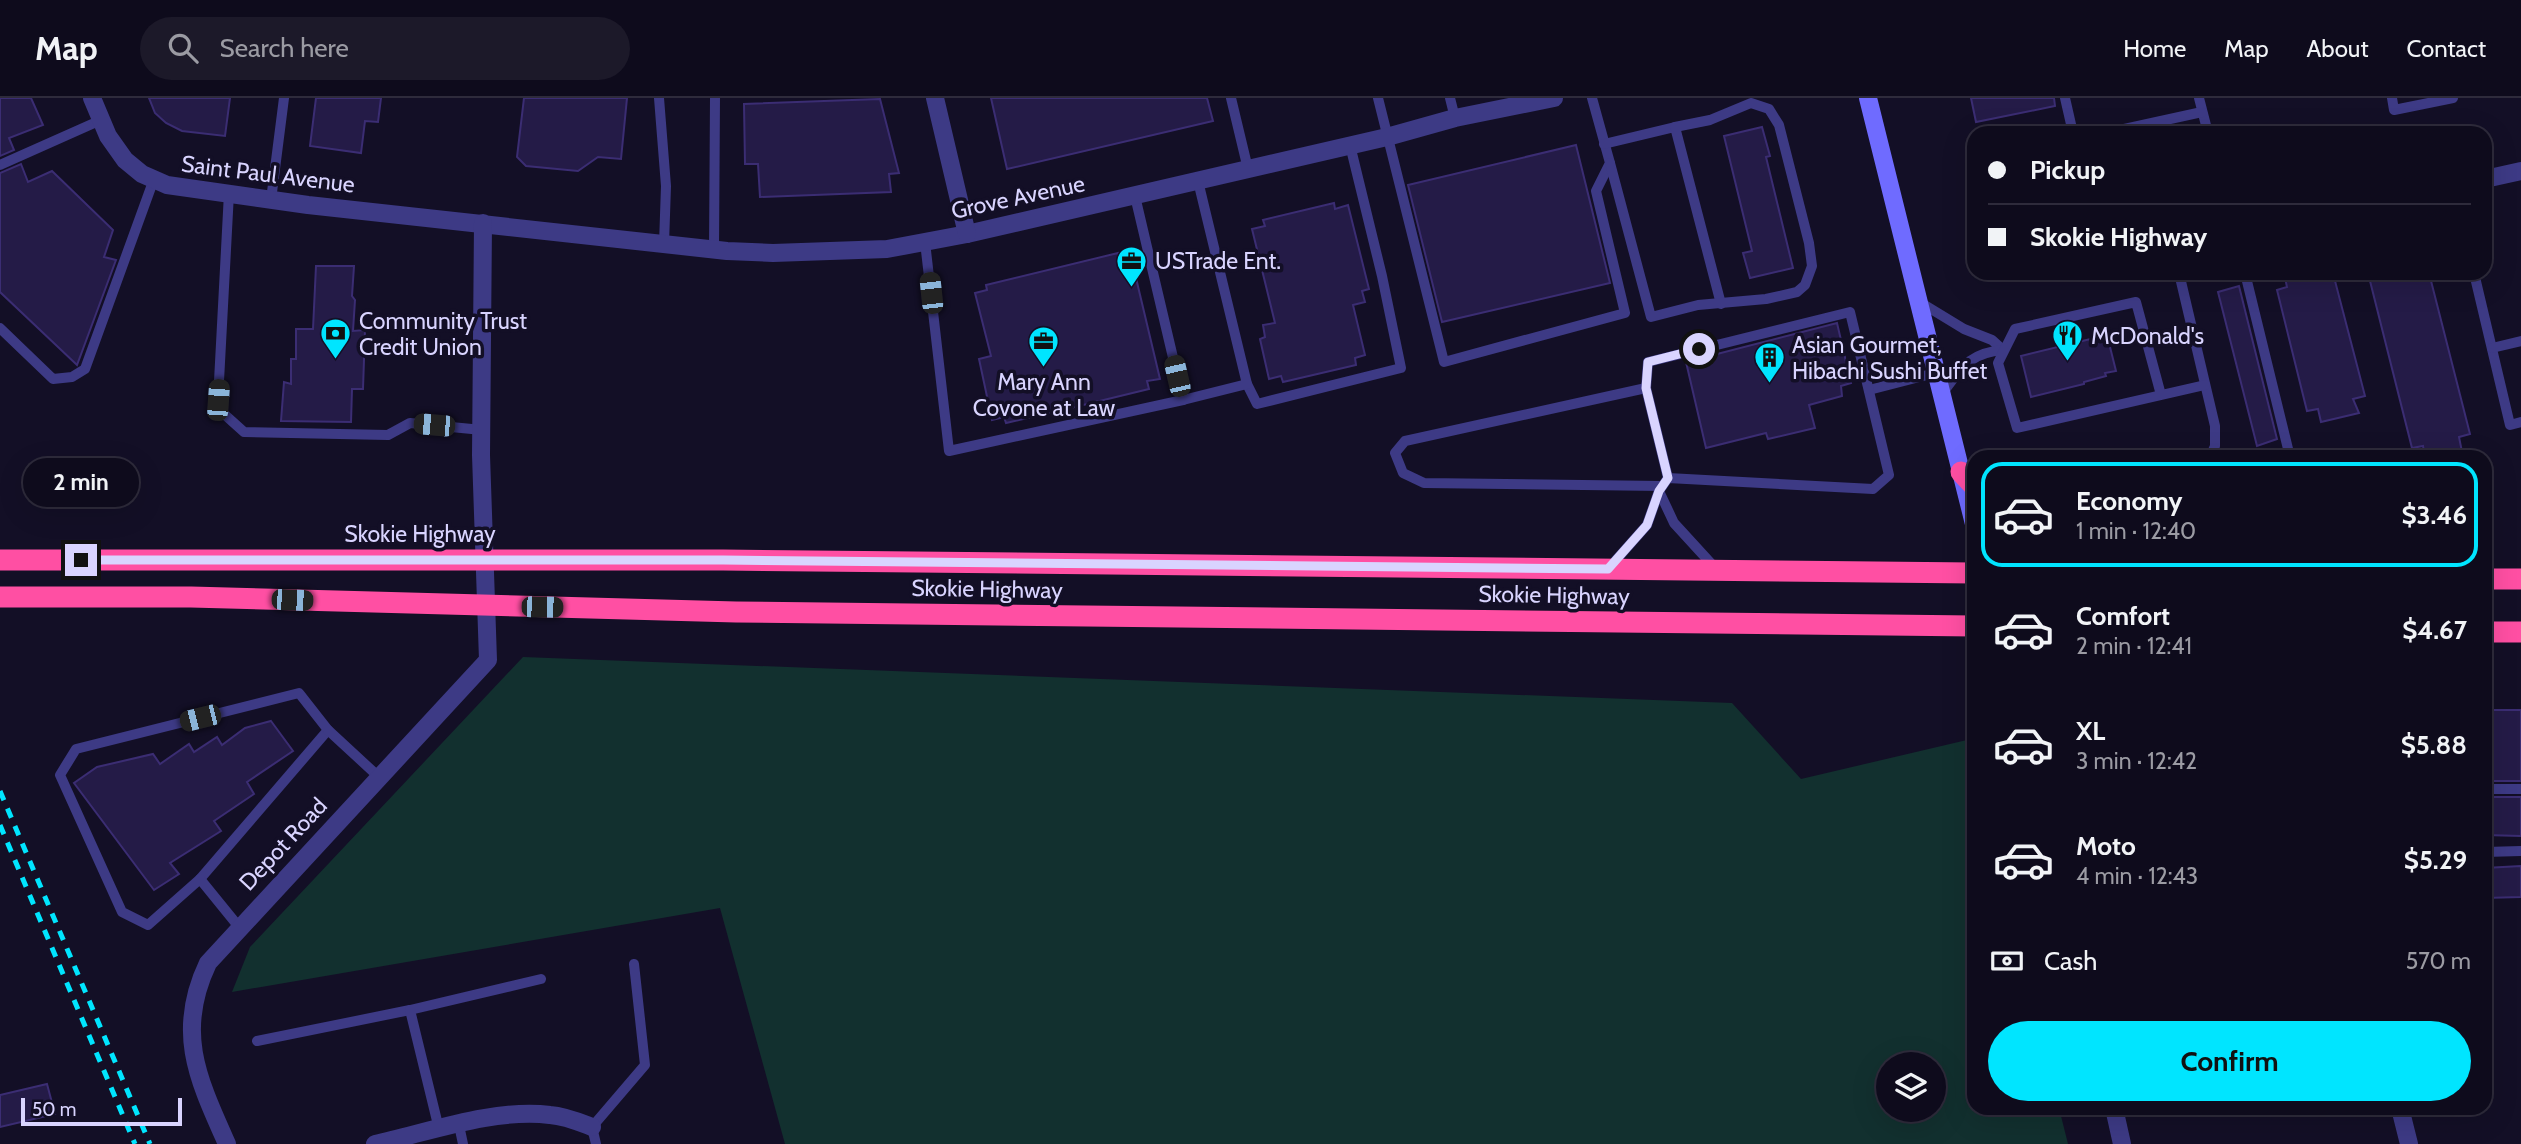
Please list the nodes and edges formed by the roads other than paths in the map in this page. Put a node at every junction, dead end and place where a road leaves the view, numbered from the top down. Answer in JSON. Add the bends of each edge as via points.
{"nodes":[{"id":1,"x":92,"y":98,"type":"edge"},
{"id":2,"x":284,"y":98,"type":"edge"},
{"id":3,"x":659,"y":98,"type":"edge"},
{"id":4,"x":715,"y":98,"type":"edge"},
{"id":5,"x":935,"y":98,"type":"edge"},
{"id":6,"x":1231,"y":98,"type":"edge"},
{"id":7,"x":1378,"y":98,"type":"edge"},
{"id":8,"x":1450,"y":98,"type":"edge"},
{"id":9,"x":1554,"y":98,"type":"edge"},
{"id":10,"x":1592,"y":98,"type":"edge"},
{"id":11,"x":1868,"y":98,"type":"edge"},
{"id":12,"x":2065,"y":98,"type":"edge"},
{"id":13,"x":2199,"y":98,"type":"edge"},
{"id":14,"x":2392,"y":98,"type":"edge"},
{"id":15,"x":2453,"y":98,"type":"edge"},
{"id":16,"x":1511,"y":103,"type":"edge"},
{"id":17,"x":2202,"y":112,"type":"junction"},
{"id":18,"x":1455,"y":118,"type":"junction"},
{"id":19,"x":102,"y":120,"type":"junction"},
{"id":20,"x":2071,"y":126,"type":"edge"},
{"id":21,"x":2138,"y":126,"type":"edge"},
{"id":22,"x":2206,"y":126,"type":"edge"},
{"id":23,"x":1675,"y":128,"type":"junction"},
{"id":24,"x":1387,"y":137,"type":"junction"},
{"id":25,"x":1604,"y":144,"type":"junction"},
{"id":26,"x":1350,"y":145,"type":"junction"},
{"id":27,"x":1610,"y":163,"type":"junction"},
{"id":28,"x":0,"y":165,"type":"edge"},
{"id":29,"x":1248,"y":169,"type":"junction"},
{"id":30,"x":2521,"y":171,"type":"edge"},
{"id":31,"x":2492,"y":177,"type":"edge"},
{"id":32,"x":154,"y":179,"type":"junction"},
{"id":33,"x":1198,"y":181,"type":"junction"},
{"id":34,"x":229,"y":193,"type":"junction"},
{"id":35,"x":1135,"y":196,"type":"junction"},
{"id":36,"x":271,"y":200,"type":"junction"},
{"id":37,"x":483,"y":223,"type":"junction"},
{"id":38,"x":968,"y":234,"type":"junction"},
{"id":39,"x":925,"y":242,"type":"junction"},
{"id":40,"x":664,"y":244,"type":"junction"},
{"id":41,"x":715,"y":250,"type":"junction"},
{"id":42,"x":2181,"y":280,"type":"edge"},
{"id":43,"x":2247,"y":280,"type":"edge"},
{"id":44,"x":2476,"y":280,"type":"edge"},
{"id":45,"x":1916,"y":299,"type":"junction"},
{"id":46,"x":1721,"y":304,"type":"junction"},
{"id":47,"x":0,"y":328,"type":"edge"},
{"id":48,"x":2521,"y":341,"type":"edge"},
{"id":49,"x":2492,"y":348,"type":"junction"},
{"id":50,"x":2003,"y":350,"type":"junction"},
{"id":51,"x":1935,"y":373,"type":"junction"},
{"id":52,"x":1247,"y":384,"type":"junction"},
{"id":53,"x":2205,"y":384,"type":"junction"},
{"id":54,"x":1646,"y":388,"type":"junction"},
{"id":55,"x":1869,"y":390,"type":"junction"},
{"id":56,"x":1941,"y":395,"type":"junction"},
{"id":57,"x":2161,"y":396,"type":"junction"},
{"id":58,"x":1183,"y":400,"type":"junction"},
{"id":59,"x":2521,"y":422,"type":"edge"},
{"id":60,"x":482,"y":430,"type":"junction"},
{"id":61,"x":2213,"y":450,"type":"edge"},
{"id":62,"x":2288,"y":450,"type":"edge"},
{"id":63,"x":1967,"y":479,"type":"edge"},
{"id":64,"x":1663,"y":485,"type":"junction"},
{"id":65,"x":0,"y":560,"type":"edge"},
{"id":66,"x":485,"y":560,"type":"junction"},
{"id":67,"x":1608,"y":569,"type":"junction"},
{"id":68,"x":1717,"y":570,"type":"junction"},
{"id":69,"x":1967,"y":573,"type":"edge"},
{"id":70,"x":2492,"y":579,"type":"edge"},
{"id":71,"x":2521,"y":579,"type":"edge"},
{"id":72,"x":0,"y":597,"type":"edge"},
{"id":73,"x":486,"y":605,"type":"junction"},
{"id":74,"x":1967,"y":626,"type":"edge"},
{"id":75,"x":2492,"y":632,"type":"edge"},
{"id":76,"x":2521,"y":632,"type":"edge"},
{"id":77,"x":328,"y":730,"type":"junction"},
{"id":78,"x":380,"y":778,"type":"junction"},
{"id":79,"x":2492,"y":789,"type":"edge"},
{"id":80,"x":2521,"y":789,"type":"edge"},
{"id":81,"x":2492,"y":852,"type":"edge"},
{"id":82,"x":2521,"y":852,"type":"edge"},
{"id":83,"x":200,"y":879,"type":"junction"},
{"id":84,"x":239,"y":927,"type":"junction"},
{"id":85,"x":634,"y":964,"type":"dead end"},
{"id":86,"x":541,"y":979,"type":"dead end"},
{"id":87,"x":410,"y":1010,"type":"junction"},
{"id":88,"x":257,"y":1041,"type":"dead end"},
{"id":89,"x":2115,"y":1115,"type":"edge"},
{"id":90,"x":2402,"y":1115,"type":"edge"},
{"id":91,"x":459,"y":1125,"type":"junction"},
{"id":92,"x":439,"y":1129,"type":"junction"},
{"id":93,"x":594,"y":1135,"type":"edge"},
{"id":94,"x":228,"y":1144,"type":"edge"},
{"id":95,"x":375,"y":1144,"type":"edge"},
{"id":96,"x":463,"y":1144,"type":"edge"},
{"id":97,"x":2122,"y":1144,"type":"edge"},
{"id":98,"x":2409,"y":1144,"type":"edge"}],
"edges":[{"from":1,"to":19,"type":"street","name":"Saint Paul Avenue"},
{"from":2,"to":36,"type":"lane"},
{"from":3,"to":40,"type":"lane","via":[[666,186]]},
{"from":4,"to":41,"type":"lane"},
{"from":5,"to":38,"type":"street"},
{"from":6,"to":29,"type":"lane"},
{"from":7,"to":24,"type":"lane"},
{"from":8,"to":18,"type":"lane"},
{"from":9,"to":16,"type":"street","name":"Grove Avenue"},
{"from":10,"to":25,"type":"lane"},
{"from":11,"to":45,"type":"street"},
{"from":12,"to":20,"type":"lane"},
{"from":13,"to":17,"type":"lane"},
{"from":14,"to":15,"type":"lane","via":[[2394,110]]},
{"from":16,"to":18,"type":"street","name":"Grove Avenue"},
{"from":17,"to":21,"type":"lane"},
{"from":17,"to":22,"type":"lane"},
{"from":18,"to":24,"type":"street","name":"Grove Avenue"},
{"from":19,"to":28,"type":"lane"},
{"from":19,"to":32,"type":"street","name":"Saint Paul Avenue","via":[[125,160]]},
{"from":23,"to":25,"type":"lane"},
{"from":23,"to":46,"type":"lane"},
{"from":23,"to":46,"type":"lane","via":[[1751,103],[1769,109],[1779,125],[1809,243],[1809,278],[1797,292]]},
{"from":24,"to":26,"type":"street","name":"Grove Avenue"},
{"from":24,"to":27,"type":"lane","via":[[1444,362],[1625,313],[1596,191]]},
{"from":25,"to":27,"type":"lane"},
{"from":26,"to":29,"type":"street","name":"Grove Avenue"},
{"from":26,"to":52,"type":"lane","via":[[1401,368],[1256,404]]},
{"from":27,"to":46,"type":"lane","via":[[1651,317]]},
{"from":29,"to":33,"type":"street","name":"Grove Avenue"},
{"from":30,"to":31,"type":"street"},
{"from":32,"to":34,"type":"street","name":"Saint Paul Avenue","via":[[167,186]]},
{"from":32,"to":47,"type":"lane","via":[[86,369],[72,377],[53,379]]},
{"from":33,"to":35,"type":"street","name":"Grove Avenue"},
{"from":33,"to":52,"type":"lane"},
{"from":34,"to":36,"type":"street","name":"Saint Paul Avenue"},
{"from":34,"to":60,"type":"lane","via":[[218,400],[224,414],[244,432],[387,435],[410,423]]},
{"from":35,"to":38,"type":"street","name":"Grove Avenue"},
{"from":35,"to":58,"type":"lane"},
{"from":36,"to":37,"type":"street","name":"Saint Paul Avenue"},
{"from":37,"to":40,"type":"street","name":"Grove Avenue"},
{"from":37,"to":60,"type":"street","name":"Depot Road"},
{"from":38,"to":39,"type":"street","name":"Grove Avenue"},
{"from":39,"to":41,"type":"street","name":"Grove Avenue","via":[[887,249],[811,252]]},
{"from":39,"to":58,"type":"lane","via":[[949,451]]},
{"from":40,"to":41,"type":"street","name":"Grove Avenue"},
{"from":42,"to":53,"type":"lane"},
{"from":43,"to":62,"type":"lane"},
{"from":44,"to":49,"type":"lane"},
{"from":45,"to":50,"type":"lane"},
{"from":45,"to":51,"type":"street"},
{"from":48,"to":49,"type":"lane"},
{"from":49,"to":59,"type":"lane","via":[[2510,425]]},
{"from":50,"to":56,"type":"lane","via":[[1973,357]]},
{"from":50,"to":57,"type":"lane","via":[[1998,363],[2017,429]]},
{"from":50,"to":57,"type":"lane","via":[[2015,329],[2136,302]]},
{"from":51,"to":55,"type":"lane"},
{"from":51,"to":56,"type":"street"},
{"from":52,"to":58,"type":"lane"},
{"from":53,"to":57,"type":"lane"},
{"from":53,"to":61,"type":"lane","via":[[2214,426]]},
{"from":54,"to":55,"type":"lane","via":[[1648,362],[1850,312]]},
{"from":54,"to":64,"type":"lane"},
{"from":54,"to":64,"type":"lane","via":[[1405,441],[1395,453],[1403,473],[1424,483]]},
{"from":55,"to":64,"type":"lane","via":[[1889,475],[1873,489]]},
{"from":56,"to":63,"type":"street"},
{"from":60,"to":66,"type":"street","name":"Depot Road"},
{"from":64,"to":67,"type":"lane","via":[[1647,525]]},
{"from":64,"to":68,"type":"lane","via":[[1674,523]]},
{"from":65,"to":66,"type":"highway","name":"Skokie Highway"},
{"from":66,"to":67,"type":"highway","name":"Skokie Highway"},
{"from":66,"to":73,"type":"street","name":"Depot Road"},
{"from":67,"to":68,"type":"highway","name":"Skokie Highway"},
{"from":68,"to":69,"type":"highway","name":"Skokie Highway"},
{"from":70,"to":71,"type":"highway"},
{"from":72,"to":73,"type":"highway","name":"Skokie Highway"},
{"from":73,"to":74,"type":"highway","name":"Skokie Highway"},
{"from":73,"to":78,"type":"street","name":"Depot Road","via":[[488,660]]},
{"from":75,"to":76,"type":"highway"},
{"from":77,"to":78,"type":"lane"},
{"from":77,"to":83,"type":"lane"},
{"from":77,"to":83,"type":"lane","via":[[299,693],[76,749],[60,775],[122,912],[148,925]]},
{"from":78,"to":84,"type":"street","name":"Depot Road"},
{"from":79,"to":80,"type":"lane"},
{"from":81,"to":82,"type":"lane"},
{"from":83,"to":84,"type":"lane"},
{"from":84,"to":94,"type":"street","name":"Depot Road","via":[[208,963],[191,1011],[194,1061]]},
{"from":85,"to":93,"type":"lane","via":[[645,1065]]},
{"from":86,"to":87,"type":"lane"},
{"from":87,"to":88,"type":"lane"},
{"from":87,"to":92,"type":"lane"},
{"from":89,"to":97,"type":"street"},
{"from":90,"to":98,"type":"street"},
{"from":91,"to":92,"type":"street"},
{"from":91,"to":93,"type":"street","via":[[524,1114],[552,1115]]},
{"from":91,"to":96,"type":"lane"},
{"from":92,"to":95,"type":"street"}]}
